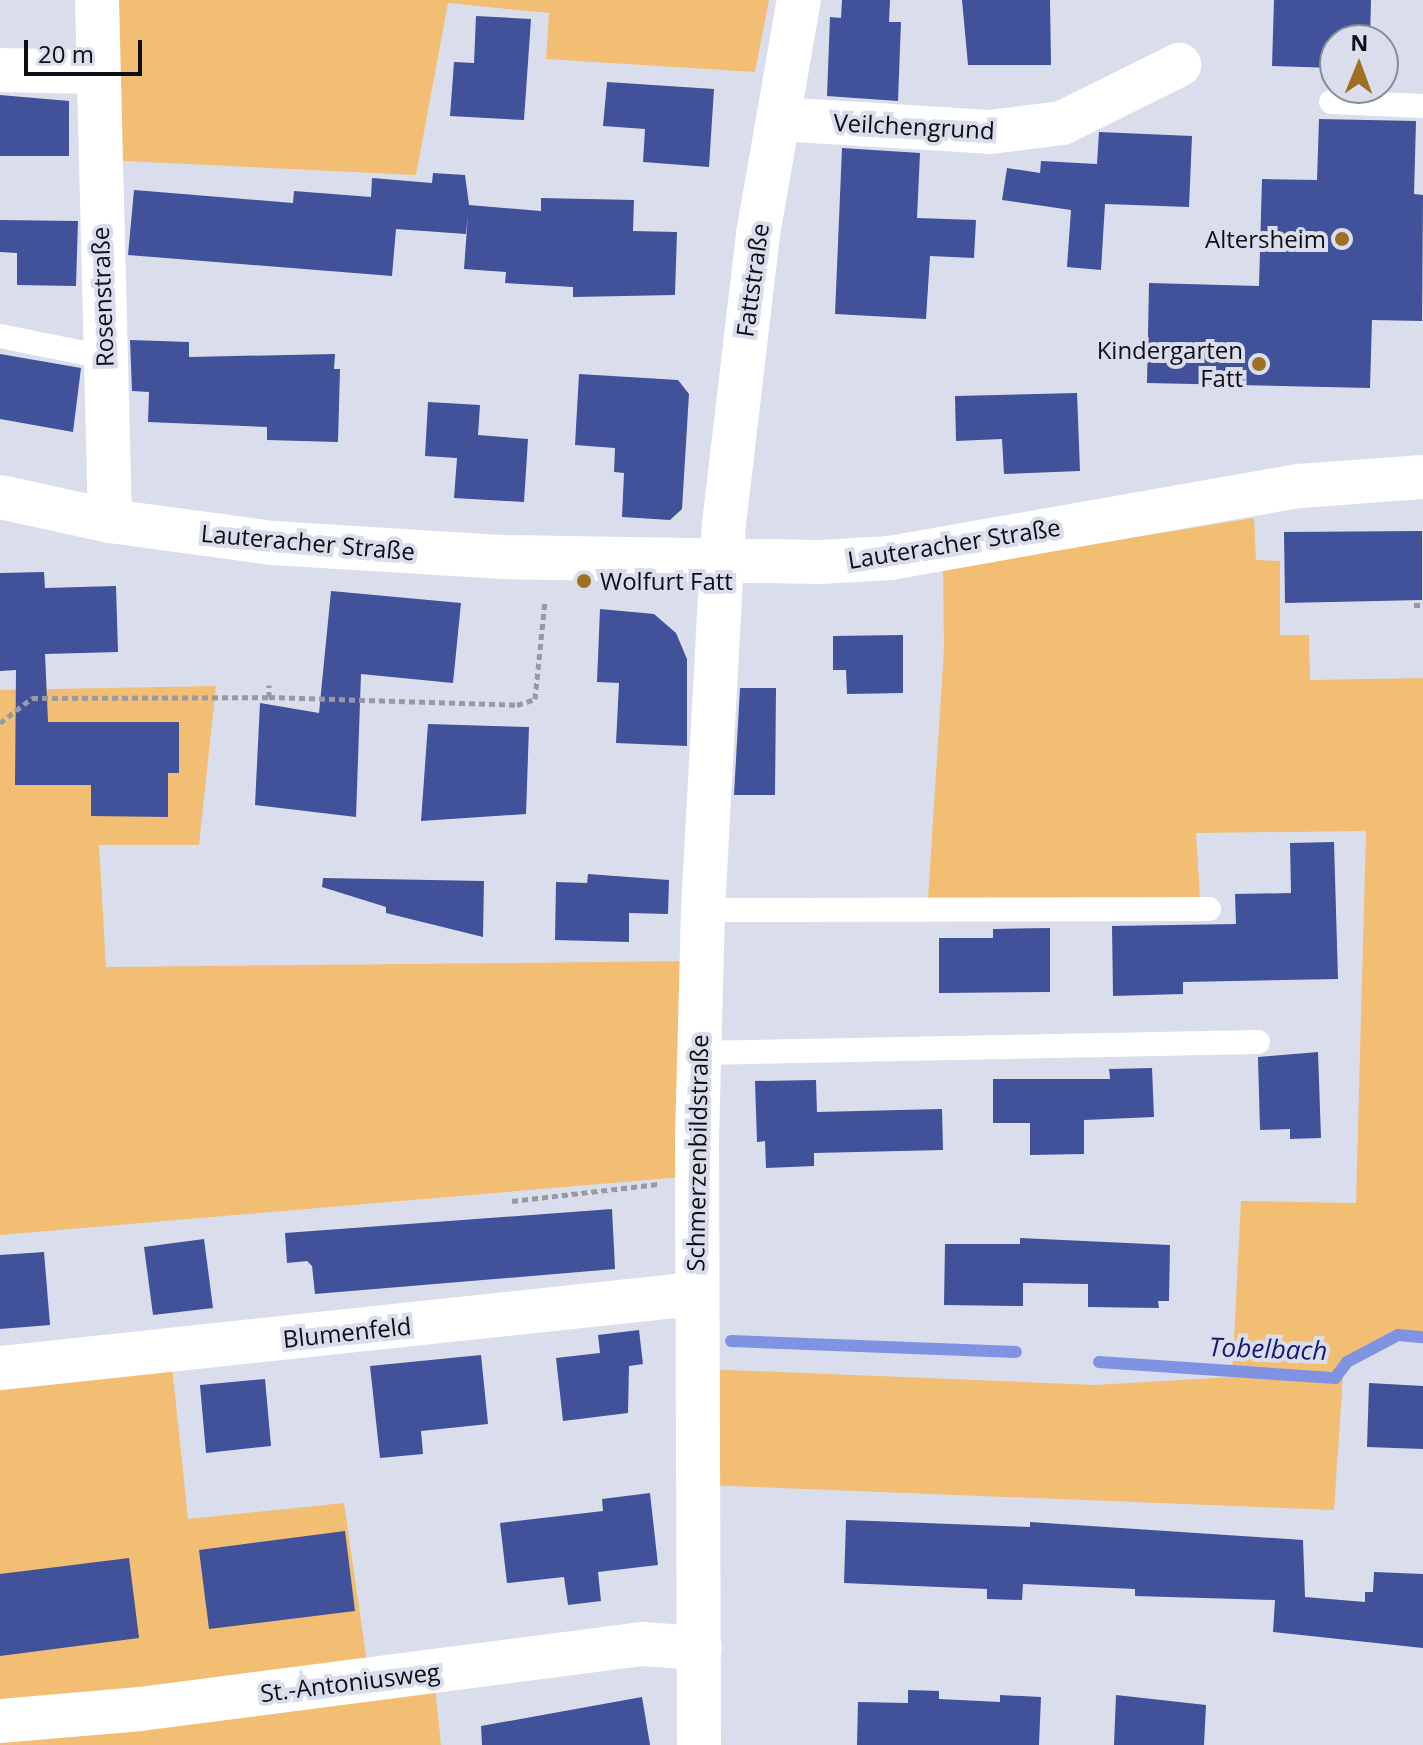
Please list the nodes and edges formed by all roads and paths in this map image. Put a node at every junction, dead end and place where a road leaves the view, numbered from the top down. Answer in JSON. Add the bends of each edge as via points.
{"nodes":[{"id":1,"x":97,"y":0,"type":"edge"},
{"id":2,"x":799,"y":0,"type":"edge"},
{"id":3,"x":1179,"y":65,"type":"dead end"},
{"id":4,"x":0,"y":70,"type":"edge"},
{"id":5,"x":95,"y":72,"type":"junction"},
{"id":6,"x":1377,"y":104,"type":"edge"},
{"id":7,"x":1423,"y":106,"type":"edge"},
{"id":8,"x":779,"y":119,"type":"junction"},
{"id":9,"x":0,"y":336,"type":"edge"},
{"id":10,"x":104,"y":357,"type":"junction"},
{"id":11,"x":1423,"y":477,"type":"edge"},
{"id":12,"x":2,"y":500,"type":"edge"},
{"id":13,"x":110,"y":521,"type":"junction"},
{"id":14,"x":548,"y":558,"type":"junction"},
{"id":15,"x":722,"y":563,"type":"junction"},
{"id":16,"x":1414,"y":605,"type":"dead end"},
{"id":17,"x":1423,"y":605,"type":"edge"},
{"id":18,"x":269,"y":685,"type":"dead end"},
{"id":19,"x":269,"y":697,"type":"junction"},
{"id":20,"x":0,"y":723,"type":"edge"},
{"id":21,"x":1209,"y":909,"type":"dead end"},
{"id":22,"x":703,"y":910,"type":"junction"},
{"id":23,"x":1258,"y":1042,"type":"dead end"},
{"id":24,"x":699,"y":1053,"type":"junction"},
{"id":25,"x":698,"y":1179,"type":"junction"},
{"id":26,"x":512,"y":1201,"type":"dead end"},
{"id":27,"x":695,"y":1294,"type":"junction"},
{"id":28,"x":0,"y":1368,"type":"edge"},
{"id":29,"x":700,"y":1648,"type":"junction"},
{"id":30,"x":0,"y":1721,"type":"edge"},
{"id":31,"x":699,"y":1745,"type":"edge"}],
"edges":[{"from":1,"to":5,"type":"street","name":"Rosenstraße"},
{"from":2,"to":8,"type":"street","name":"Fattstraße"},
{"from":3,"to":8,"type":"street","name":"Veilchengrund","via":[[1062,123],[990,132]]},
{"from":4,"to":5,"type":"street"},
{"from":5,"to":10,"type":"street","name":"Rosenstraße"},
{"from":6,"to":7,"type":"lane"},
{"from":8,"to":15,"type":"street","name":"Fattstraße","via":[[744,332]]},
{"from":9,"to":10,"type":"lane"},
{"from":10,"to":13,"type":"street","name":"Rosenstraße"},
{"from":11,"to":15,"type":"street","name":"Lauteracher Straße","via":[[1285,488],[890,558]]},
{"from":12,"to":13,"type":"street","name":"Lauteracher Straße"},
{"from":13,"to":14,"type":"street","name":"Lauteracher Straße","via":[[273,543]]},
{"from":14,"to":15,"type":"street","name":"Lauteracher Straße"},
{"from":14,"to":19,"type":"path","via":[[535,699],[517,705]]},
{"from":15,"to":22,"type":"street","name":"Schmerzenbildstraße"},
{"from":16,"to":17,"type":"path"},
{"from":18,"to":19,"type":"path"},
{"from":19,"to":20,"type":"path","via":[[32,698]]},
{"from":21,"to":22,"type":"lane"},
{"from":22,"to":24,"type":"street","name":"Schmerzenbildstraße"},
{"from":23,"to":24,"type":"lane"},
{"from":24,"to":25,"type":"street","name":"Schmerzenbildstraße"},
{"from":25,"to":26,"type":"path"},
{"from":25,"to":27,"type":"street","name":"Schmerzenbildstraße"},
{"from":27,"to":28,"type":"street","name":"Blumenfeld"},
{"from":27,"to":29,"type":"street","name":"Schmerzenbildstraße"},
{"from":29,"to":30,"type":"street","name":"St.-Antoniusweg","via":[[642,1644],[140,1709]]},
{"from":29,"to":31,"type":"street","name":"Schmerzenbildstraße"}]}
